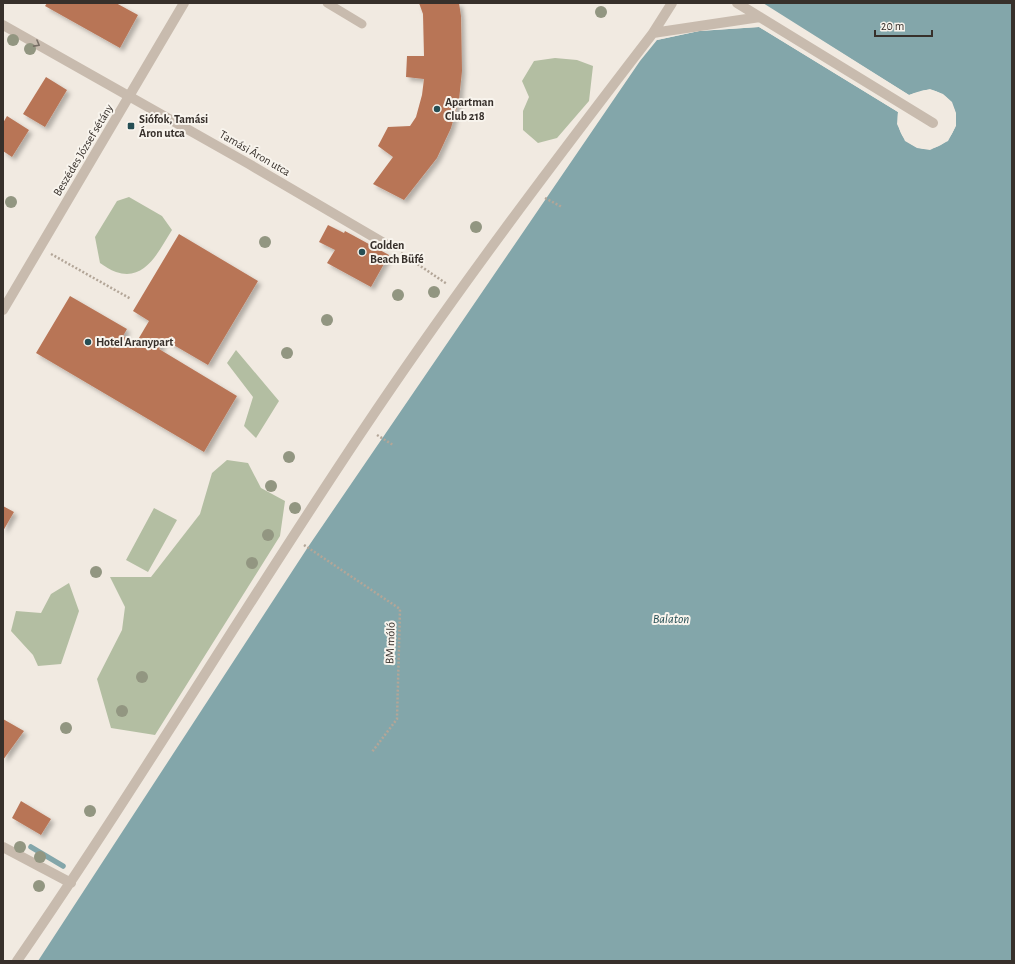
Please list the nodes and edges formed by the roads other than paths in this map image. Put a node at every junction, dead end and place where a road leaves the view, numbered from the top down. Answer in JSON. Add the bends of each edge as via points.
{"nodes":[{"id":1,"x":184,"y":3,"type":"edge"},
{"id":2,"x":327,"y":3,"type":"edge"},
{"id":3,"x":672,"y":3,"type":"edge"},
{"id":4,"x":737,"y":3,"type":"edge"},
{"id":5,"x":760,"y":17,"type":"junction"},
{"id":6,"x":362,"y":24,"type":"dead end"},
{"id":7,"x":3,"y":25,"type":"edge"},
{"id":8,"x":653,"y":33,"type":"junction"},
{"id":9,"x":130,"y":96,"type":"junction"},
{"id":10,"x":933,"y":123,"type":"dead end"},
{"id":11,"x":389,"y":246,"type":"road end"},
{"id":12,"x":3,"y":310,"type":"edge"},
{"id":13,"x":3,"y":847,"type":"edge"},
{"id":14,"x":71,"y":884,"type":"junction"},
{"id":15,"x":17,"y":961,"type":"edge"}],
"edges":[{"from":1,"to":9,"type":"street","name":"Beszédes József sétány"},
{"from":2,"to":6,"type":"lane"},
{"from":3,"to":8,"type":"street"},
{"from":4,"to":5,"type":"street"},
{"from":5,"to":8,"type":"street"},
{"from":5,"to":10,"type":"street"},
{"from":7,"to":9,"type":"street","name":"Tamási Áron utca","one_way":true},
{"from":8,"to":14,"type":"street","via":[[533,190],[365,427],[292,536]]},
{"from":9,"to":11,"type":"street","name":"Tamási Áron utca"},
{"from":9,"to":12,"type":"street","name":"Beszédes József sétány"},
{"from":13,"to":14,"type":"street"},
{"from":14,"to":15,"type":"street"}]}
